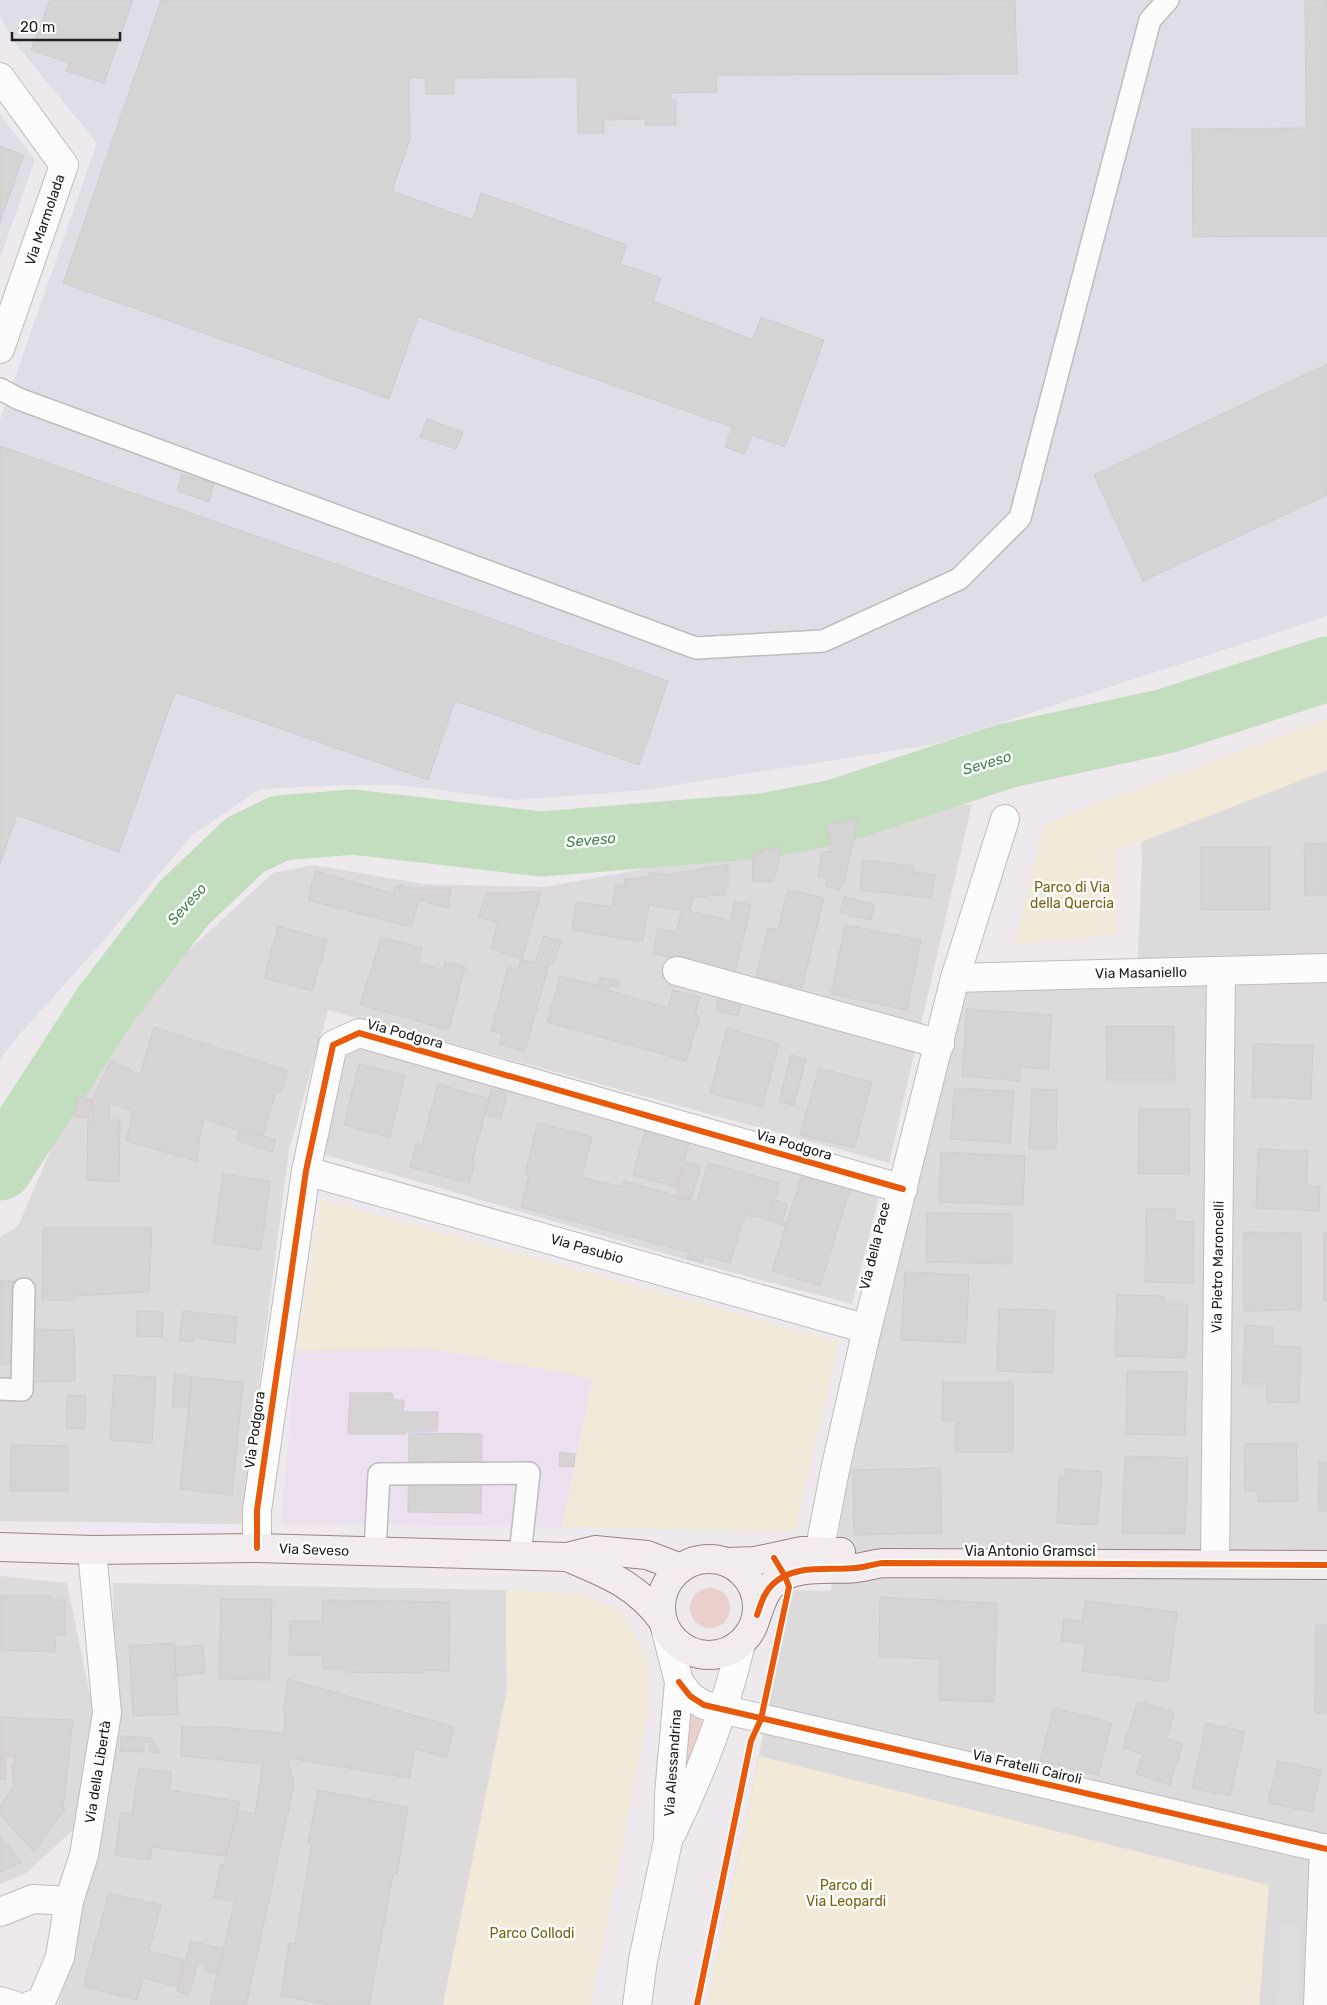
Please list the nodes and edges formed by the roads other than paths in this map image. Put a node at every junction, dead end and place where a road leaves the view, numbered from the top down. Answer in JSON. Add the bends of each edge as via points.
{"nodes":[{"id":1,"x":1168,"y":0,"type":"edge"},
{"id":2,"x":0,"y":77,"type":"edge"},
{"id":3,"x":0,"y":349,"type":"edge"},
{"id":4,"x":0,"y":389,"type":"edge"},
{"id":5,"x":1005,"y":819,"type":"dead end"},
{"id":6,"x":1327,"y":968,"type":"edge"},
{"id":7,"x":677,"y":971,"type":"dead end"},
{"id":8,"x":1221,"y":971,"type":"junction"},
{"id":9,"x":955,"y":978,"type":"junction"},
{"id":10,"x":940,"y":1044,"type":"junction"},
{"id":11,"x":306,"y":1171,"type":"junction"},
{"id":12,"x":903,"y":1189,"type":"junction"},
{"id":13,"x":24,"y":1289,"type":"dead end"},
{"id":14,"x":867,"y":1329,"type":"junction"},
{"id":15,"x":0,"y":1388,"type":"edge"},
{"id":16,"x":0,"y":1547,"type":"edge"},
{"id":17,"x":257,"y":1548,"type":"junction"},
{"id":18,"x":92,"y":1550,"type":"junction"},
{"id":19,"x":375,"y":1552,"type":"junction"},
{"id":20,"x":520,"y":1555,"type":"junction"},
{"id":21,"x":567,"y":1557,"type":"junction"},
{"id":22,"x":819,"y":1560,"type":"junction"},
{"id":23,"x":727,"y":1562,"type":"junction"},
{"id":24,"x":1215,"y":1564,"type":"junction"},
{"id":25,"x":1327,"y":1565,"type":"edge"},
{"id":26,"x":681,"y":1568,"type":"junction"},
{"id":27,"x":757,"y":1615,"type":"junction"},
{"id":28,"x":664,"y":1624,"type":"junction"},
{"id":29,"x":741,"y":1643,"type":"junction"},
{"id":30,"x":679,"y":1682,"type":"junction"},
{"id":31,"x":722,"y":1710,"type":"junction"},
{"id":32,"x":668,"y":1841,"type":"junction"},
{"id":33,"x":1326,"y":1848,"type":"edge"},
{"id":34,"x":69,"y":1901,"type":"junction"},
{"id":35,"x":0,"y":1912,"type":"edge"},
{"id":36,"x":0,"y":2002,"type":"edge"},
{"id":37,"x":13,"y":2005,"type":"edge"},
{"id":38,"x":31,"y":2005,"type":"edge"},
{"id":39,"x":638,"y":2005,"type":"edge"},
{"id":40,"x":1318,"y":2005,"type":"edge"}],
"edges":[{"from":1,"to":4,"type":"lane","via":[[1150,20],[1020,518],[959,580],[823,641],[696,648],[19,399]]},
{"from":2,"to":3,"type":"street","name":"Via Marmolada","via":[[64,165]]},
{"from":5,"to":9,"type":"street","name":"Via della Pace"},
{"from":6,"to":8,"type":"street","name":"Via Masaniello"},
{"from":7,"to":10,"type":"street"},
{"from":8,"to":9,"type":"street","name":"Via Masaniello"},
{"from":8,"to":24,"type":"street","name":"Via Pietro Maroncelli"},
{"from":9,"to":10,"type":"street","name":"Via della Pace"},
{"from":10,"to":12,"type":"street","name":"Via della Pace"},
{"from":11,"to":12,"type":"street","name":"Via Podgora","via":[[334,1045],[359,1033]]},
{"from":11,"to":14,"type":"street","name":"Via Pasubio"},
{"from":11,"to":17,"type":"street","name":"Via Podgora","via":[[257,1510]]},
{"from":12,"to":14,"type":"street","name":"Via della Pace"},
{"from":13,"to":15,"type":"lane","via":[[22,1390]]},
{"from":14,"to":22,"type":"street","name":"Via della Pace","via":[[835,1470]]},
{"from":16,"to":18,"type":"street","name":"Via Seveso"},
{"from":17,"to":18,"type":"street","name":"Via Seveso"},
{"from":17,"to":19,"type":"street","name":"Via Seveso"},
{"from":18,"to":34,"type":"street","name":"Via della Libertà","via":[[107,1713],[84,1855]]},
{"from":19,"to":20,"type":"street","name":"Via Seveso"},
{"from":19,"to":20,"type":"lane","via":[[379,1474],[529,1473]]},
{"from":20,"to":21,"type":"street","name":"Via Seveso"},
{"from":21,"to":26,"type":"street","name":"Via Seveso","via":[[595,1550],[647,1555]]},
{"from":21,"to":28,"type":"street","name":"Via Seveso","via":[[610,1575],[629,1587],[653,1606]]},
{"from":22,"to":23,"type":"street","name":"Via Antonio Gramsci","via":[[802,1551],[741,1563]]},
{"from":22,"to":24,"type":"street","name":"Via Antonio Gramsci","via":[[855,1568],[883,1563]]},
{"from":22,"to":27,"type":"street","name":"Via Antonio Gramsci","via":[[773,1584]]},
{"from":23,"to":26,"type":"street","via":[[711,1558]]},
{"from":23,"to":27,"type":"street","via":[[741,1570],[751,1583],[757,1599]]},
{"from":24,"to":25,"type":"street","name":"Via Antonio Gramsci"},
{"from":26,"to":28,"type":"street","via":[[670,1579],[664,1592],[661,1606]]},
{"from":27,"to":29,"type":"street","via":[[752,1630]]},
{"from":28,"to":29,"type":"street","via":[[685,1649],[699,1654],[714,1655]]},
{"from":28,"to":30,"type":"street","name":"Via Alessandrina"},
{"from":29,"to":31,"type":"street","name":"Via Alessandrina"},
{"from":30,"to":31,"type":"street","name":"Via Fratelli Cairoli","via":[[690,1696],[704,1705]]},
{"from":30,"to":32,"type":"street","name":"Via Alessandrina","via":[[668,1794]]},
{"from":31,"to":32,"type":"street","name":"Via Alessandrina"},
{"from":31,"to":33,"type":"street","name":"Via Fratelli Cairoli"},
{"from":32,"to":39,"type":"street","name":"Via Alessandrina","via":[[643,1960]]},
{"from":33,"to":40,"type":"street"},
{"from":34,"to":35,"type":"street","via":[[33,1899]]},
{"from":34,"to":38,"type":"street","name":"Via della Libertà","via":[[60,1957],[41,2002]]},
{"from":36,"to":37,"type":"street"}]}
